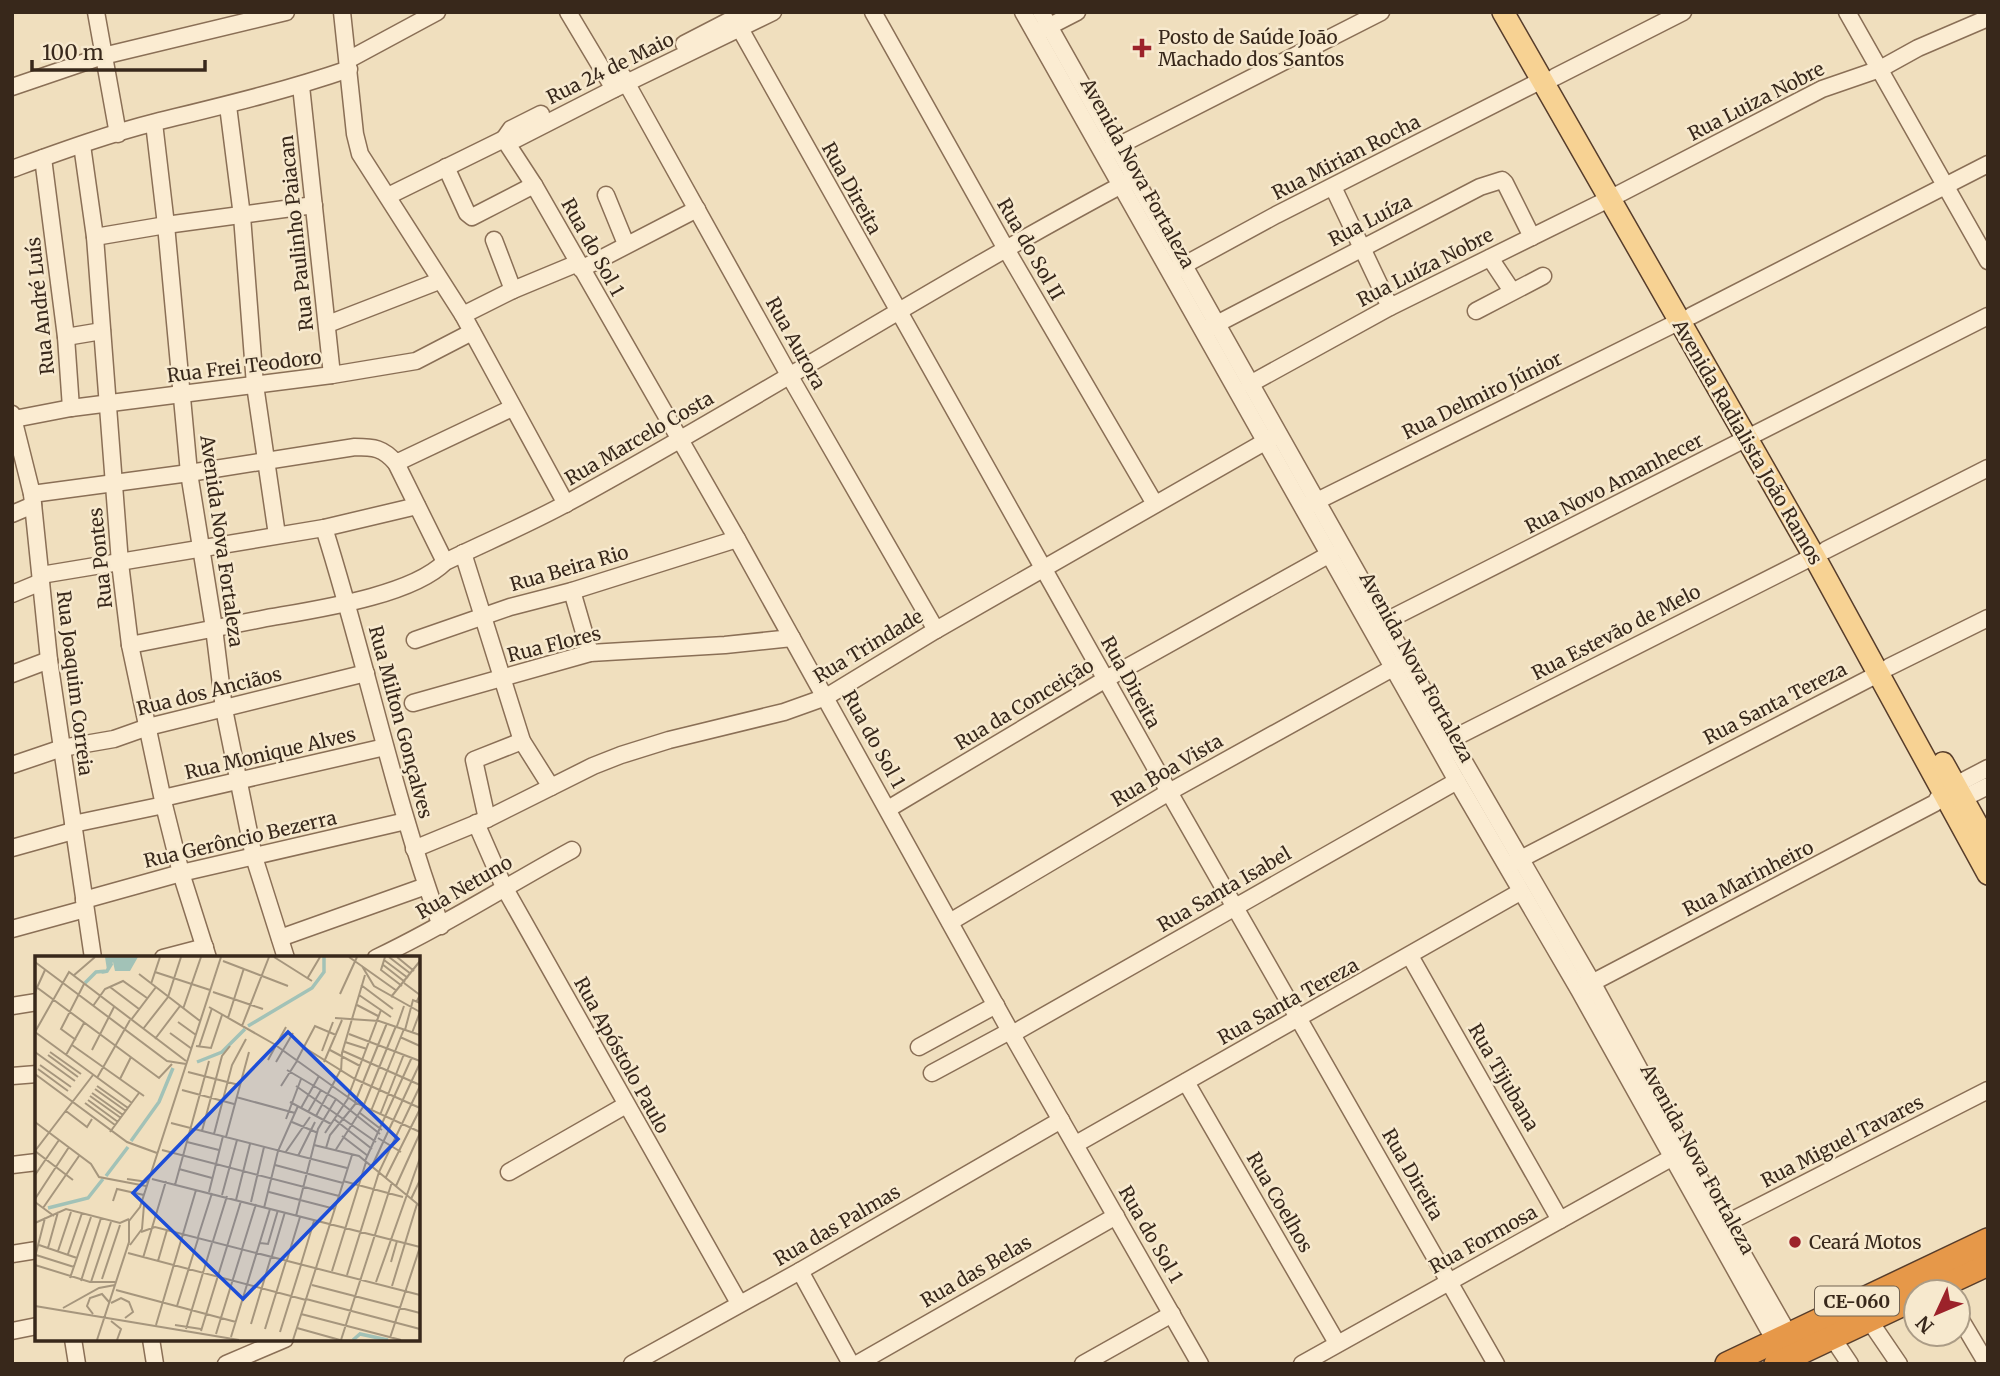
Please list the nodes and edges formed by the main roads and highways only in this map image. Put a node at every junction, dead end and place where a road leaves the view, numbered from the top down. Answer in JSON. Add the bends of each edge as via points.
{"nodes":[{"id":1,"x":1503,"y":12,"type":"edge"},
{"id":2,"x":1518,"y":12,"type":"edge"},
{"id":3,"x":1548,"y":79,"type":"junction"},
{"id":4,"x":1949,"y":797,"type":"junction"},
{"id":5,"x":1988,"y":844,"type":"edge"},
{"id":6,"x":1988,"y":874,"type":"edge"},
{"id":7,"x":1988,"y":1240,"type":"edge"},
{"id":8,"x":1988,"y":1264,"type":"edge"},
{"id":9,"x":1961,"y":1278,"type":"edge"},
{"id":10,"x":1902,"y":1305,"type":"edge"},
{"id":11,"x":1780,"y":1347,"type":"edge"},
{"id":12,"x":1727,"y":1364,"type":"edge"}],
"edges":[{"from":1,"to":3,"type":"main road","name":"Avenida Radialista João Ramos"},
{"from":2,"to":3,"type":"main road","name":"Avenida Radialista João Ramos"},
{"from":3,"to":4,"type":"main road","name":"Avenida Radialista João Ramos","via":[[1820,553]]},
{"from":4,"to":5,"type":"main road","name":"Avenida Radialista João Ramos"},
{"from":4,"to":6,"type":"main road","name":"Avenida Radialista João Ramos"},
{"from":7,"to":11,"type":"highway","number":"CE-060"},
{"from":8,"to":9,"type":"highway"},
{"from":10,"to":11,"type":"highway","number":"CE-060","via":[[1832,1338]]},
{"from":11,"to":12,"type":"highway","number":"CE-060"}]}
